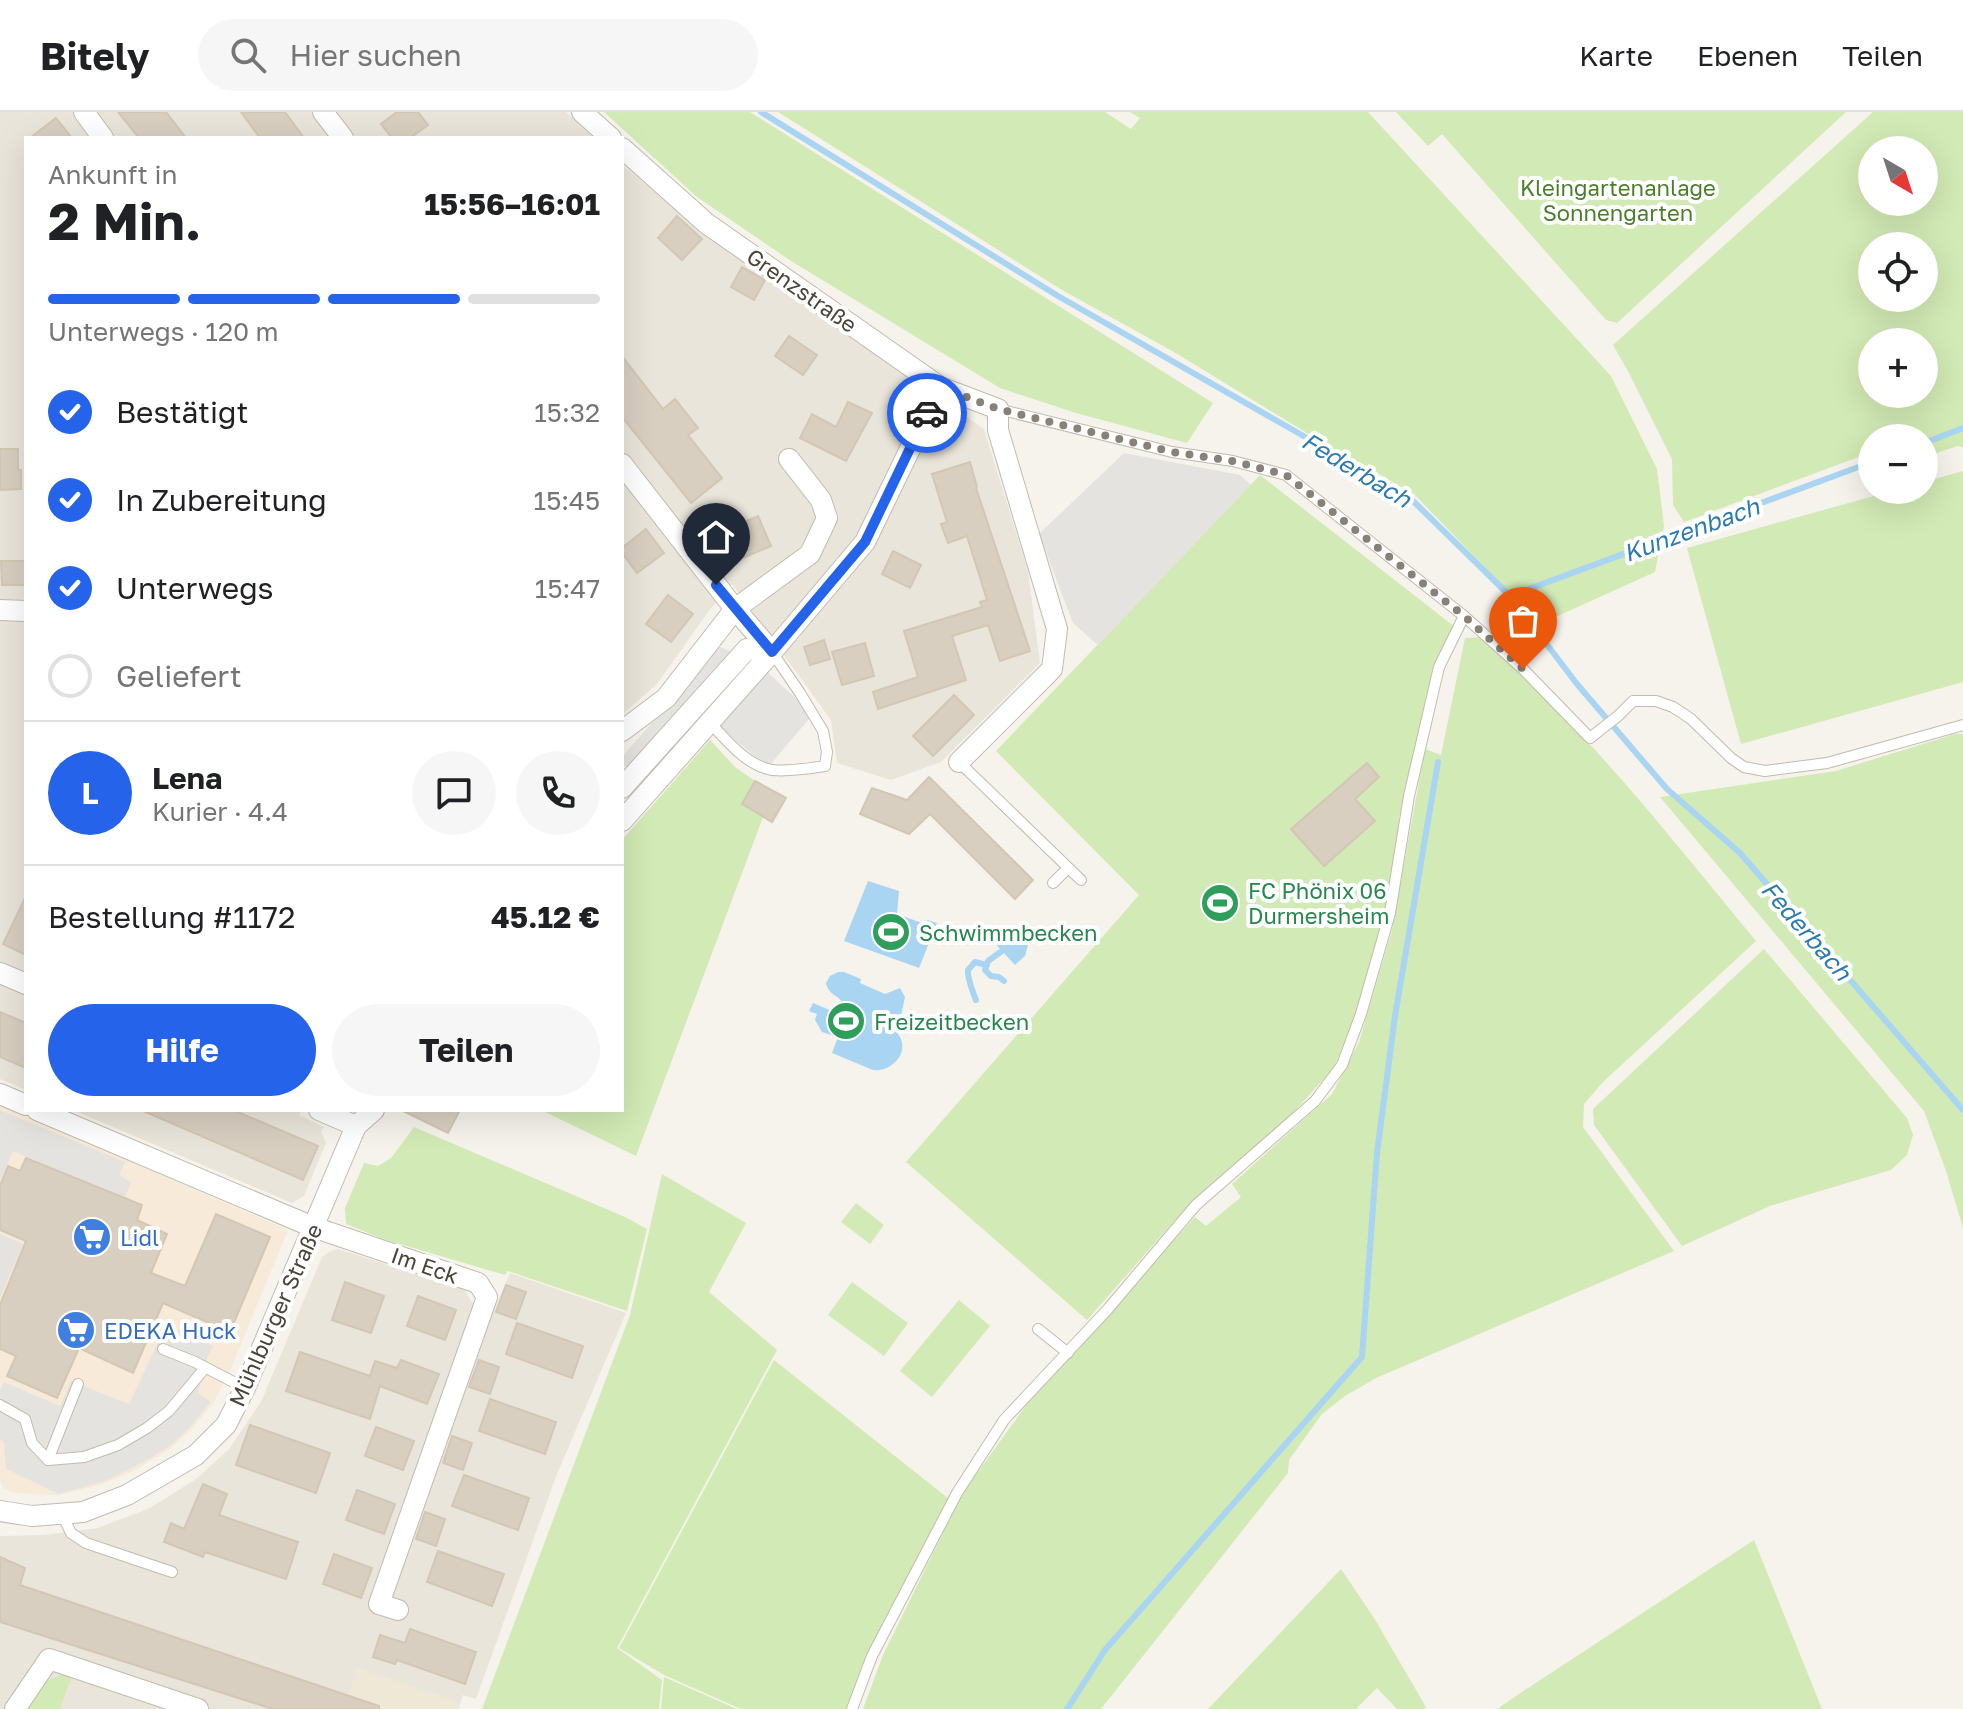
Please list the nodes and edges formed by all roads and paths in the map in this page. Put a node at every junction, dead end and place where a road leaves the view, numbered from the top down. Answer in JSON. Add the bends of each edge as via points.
{"nodes":[{"id":1,"x":84,"y":112,"type":"edge"},
{"id":2,"x":323,"y":112,"type":"edge"},
{"id":3,"x":582,"y":112,"type":"edge"},
{"id":4,"x":102,"y":136,"type":"edge"},
{"id":5,"x":341,"y":136,"type":"edge"},
{"id":6,"x":609,"y":136,"type":"edge"},
{"id":7,"x":624,"y":150,"type":"edge"},
{"id":8,"x":940,"y":387,"type":"junction"},
{"id":9,"x":998,"y":409,"type":"junction"},
{"id":10,"x":789,"y":459,"type":"dead end"},
{"id":11,"x":624,"y":467,"type":"edge"},
{"id":12,"x":735,"y":609,"type":"junction"},
{"id":13,"x":0,"y":610,"type":"edge"},
{"id":14,"x":24,"y":611,"type":"edge"},
{"id":15,"x":1464,"y":616,"type":"junction"},
{"id":16,"x":772,"y":652,"type":"junction"},
{"id":17,"x":709,"y":722,"type":"junction"},
{"id":18,"x":1963,"y":725,"type":"edge"},
{"id":19,"x":624,"y":730,"type":"edge"},
{"id":20,"x":959,"y":762,"type":"joint"},
{"id":21,"x":624,"y":786,"type":"edge"},
{"id":22,"x":624,"y":819,"type":"edge"},
{"id":23,"x":1068,"y":868,"type":"junction"},
{"id":24,"x":1081,"y":880,"type":"dead end"},
{"id":25,"x":1053,"y":883,"type":"dead end"},
{"id":26,"x":0,"y":973,"type":"edge"},
{"id":27,"x":24,"y":983,"type":"edge"},
{"id":28,"x":0,"y":1094,"type":"edge"},
{"id":29,"x":24,"y":1104,"type":"edge"},
{"id":30,"x":42,"y":1112,"type":"edge"},
{"id":31,"x":328,"y":1112,"type":"edge"},
{"id":32,"x":355,"y":1118,"type":"edge"},
{"id":33,"x":313,"y":1227,"type":"junction"},
{"id":34,"x":1038,"y":1329,"type":"dead end"},
{"id":35,"x":163,"y":1349,"type":"dead end"},
{"id":36,"x":1068,"y":1353,"type":"junction"},
{"id":37,"x":205,"y":1368,"type":"junction"},
{"id":38,"x":78,"y":1384,"type":"dead end"},
{"id":39,"x":245,"y":1388,"type":"junction"},
{"id":40,"x":0,"y":1405,"type":"edge"},
{"id":41,"x":48,"y":1460,"type":"junction"},
{"id":42,"x":0,"y":1511,"type":"edge"},
{"id":43,"x":62,"y":1514,"type":"junction"},
{"id":44,"x":172,"y":1572,"type":"dead end"},
{"id":45,"x":398,"y":1610,"type":"dead end"},
{"id":46,"x":15,"y":1709,"type":"edge"},
{"id":47,"x":198,"y":1709,"type":"edge"},
{"id":48,"x":852,"y":1709,"type":"edge"}],
"edges":[{"from":1,"to":4,"type":"street"},
{"from":2,"to":5,"type":"street"},
{"from":3,"to":6,"type":"street"},
{"from":7,"to":8,"type":"street","name":"Grenzstraße","via":[[706,223]]},
{"from":8,"to":9,"type":"street","name":"Grenzstraße"},
{"from":8,"to":16,"type":"street","via":[[865,542]]},
{"from":9,"to":15,"type":"lane","name":"Grenzstraße","via":[[1286,475]]},
{"from":9,"to":20,"type":"street","via":[[998,430],[1057,629],[1052,669]]},
{"from":10,"to":12,"type":"street","via":[[821,500],[827,518],[810,554]]},
{"from":11,"to":12,"type":"street"},
{"from":12,"to":16,"type":"street"},
{"from":12,"to":19,"type":"street","via":[[666,698]]},
{"from":13,"to":14,"type":"street"},
{"from":15,"to":18,"type":"lane","name":"Grenzstraße","via":[[1590,738],[1633,701],[1656,701],[1691,719],[1744,767],[1765,771],[1827,763]]},
{"from":15,"to":36,"type":"lane","via":[[1439,667],[1409,796],[1390,913],[1342,1065],[1315,1101],[1196,1205]]},
{"from":16,"to":17,"type":"street"},
{"from":16,"to":17,"type":"lane","via":[[823,731],[825,766],[769,770],[745,758]]},
{"from":16,"to":21,"type":"street","via":[[747,649]]},
{"from":17,"to":22,"type":"street"},
{"from":20,"to":23,"type":"lane"},
{"from":23,"to":24,"type":"lane"},
{"from":23,"to":25,"type":"lane"},
{"from":26,"to":27,"type":"street"},
{"from":28,"to":29,"type":"street"},
{"from":30,"to":33,"type":"street","name":"Im Eck"},
{"from":31,"to":32,"type":"street"},
{"from":32,"to":33,"type":"street","name":"Mühlburger Straße"},
{"from":33,"to":39,"type":"street","name":"Mühlburger Straße"},
{"from":33,"to":45,"type":"street","name":"Im Eck","via":[[478,1283],[487,1297],[379,1604]]},
{"from":34,"to":36,"type":"lane"},
{"from":35,"to":37,"type":"lane"},
{"from":36,"to":48,"type":"lane","via":[[1004,1420],[957,1493],[872,1656]]},
{"from":37,"to":39,"type":"lane"},
{"from":37,"to":41,"type":"lane","via":[[169,1411],[118,1445],[84,1457]]},
{"from":38,"to":41,"type":"lane"},
{"from":39,"to":43,"type":"street","name":"Mühlburger Straße","via":[[226,1425],[196,1455],[127,1495]]},
{"from":40,"to":41,"type":"lane","via":[[25,1419],[32,1443]]},
{"from":42,"to":43,"type":"street","name":"Mühlburger Straße"},
{"from":43,"to":44,"type":"lane","via":[[71,1533],[86,1543]]},
{"from":46,"to":47,"type":"street","via":[[49,1659]]}]}
